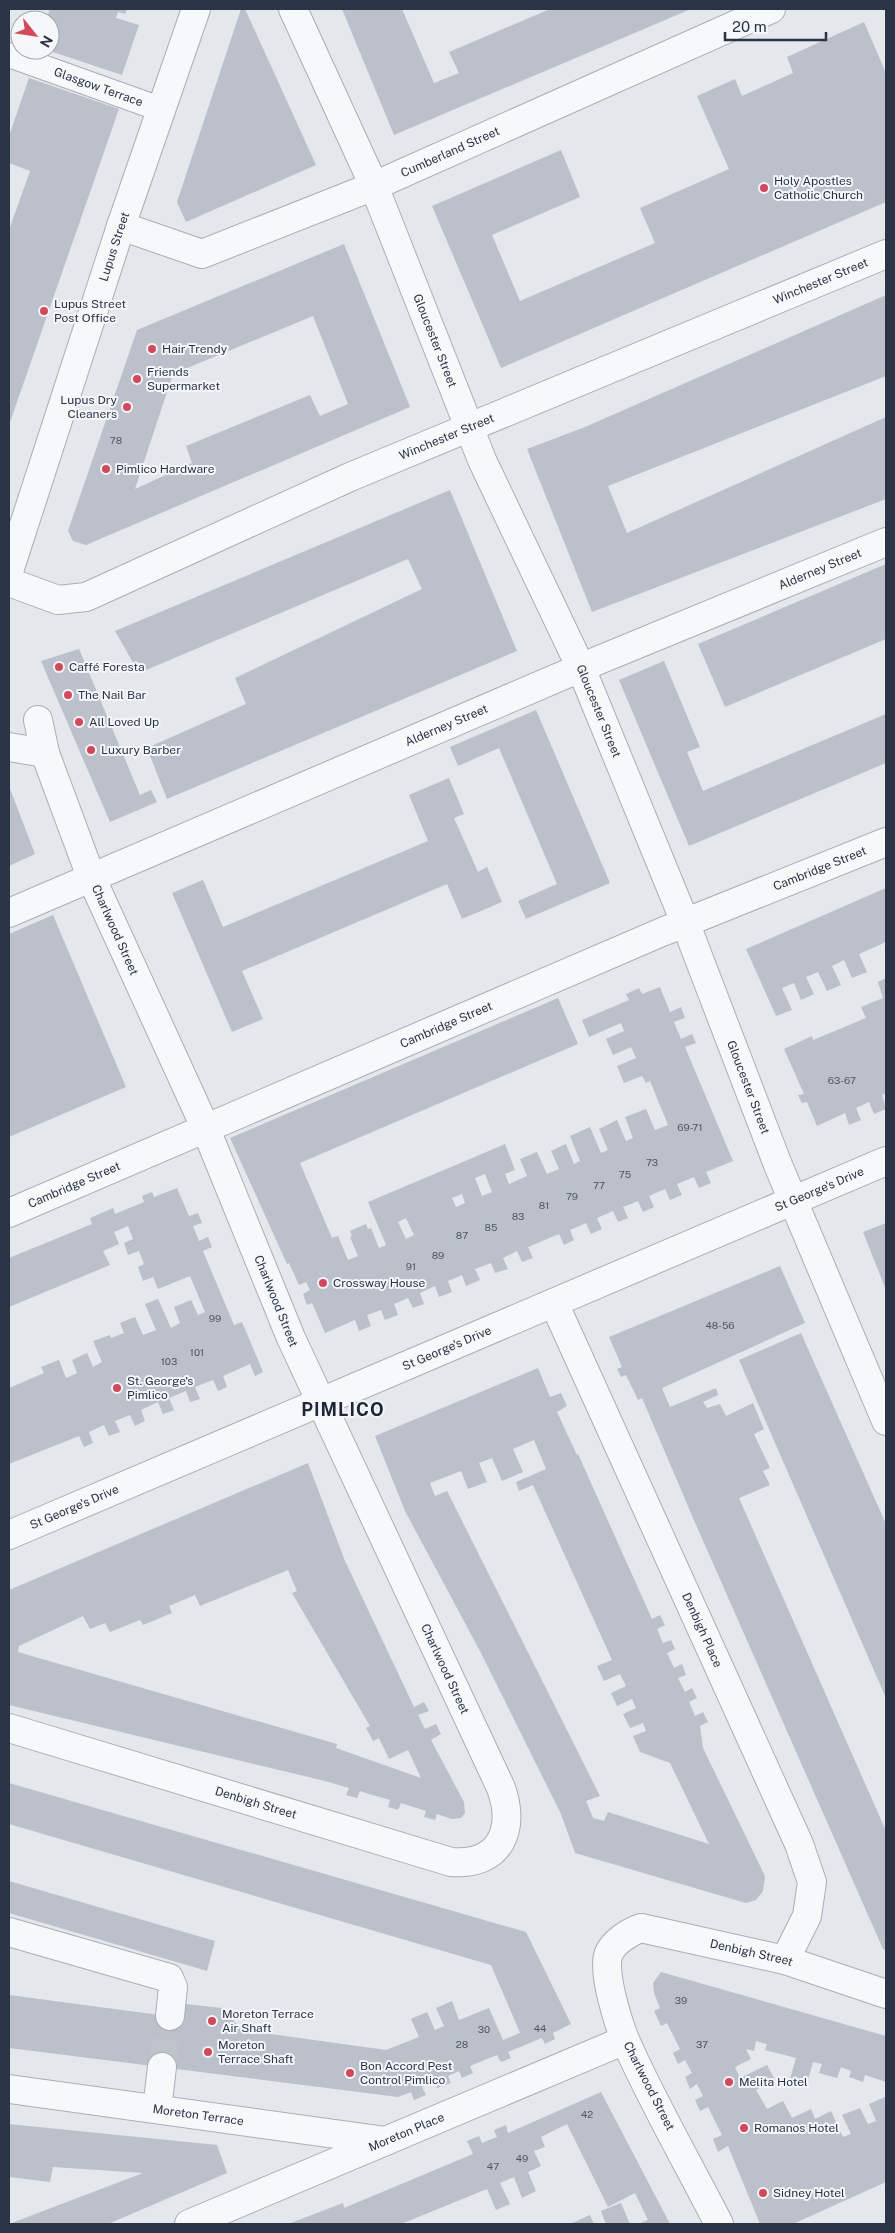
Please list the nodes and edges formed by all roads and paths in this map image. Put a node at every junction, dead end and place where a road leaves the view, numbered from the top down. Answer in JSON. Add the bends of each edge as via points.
{"nodes":[{"id":1,"x":196,"y":9,"type":"edge"},
{"id":2,"x":293,"y":9,"type":"edge"},
{"id":3,"x":771,"y":9,"type":"edge"},
{"id":4,"x":9,"y":56,"type":"edge"},
{"id":5,"x":160,"y":109,"type":"junction"},
{"id":6,"x":374,"y":186,"type":"junction"},
{"id":7,"x":121,"y":226,"type":"junction"},
{"id":8,"x":886,"y":254,"type":"edge"},
{"id":9,"x":468,"y":427,"type":"junction"},
{"id":10,"x":886,"y":542,"type":"edge"},
{"id":11,"x":9,"y":571,"type":"edge"},
{"id":12,"x":9,"y":582,"type":"edge"},
{"id":13,"x":581,"y":668,"type":"junction"},
{"id":14,"x":38,"y":720,"type":"dead end"},
{"id":15,"x":9,"y":747,"type":"edge"},
{"id":16,"x":46,"y":753,"type":"junction"},
{"id":17,"x":886,"y":842,"type":"edge"},
{"id":18,"x":91,"y":877,"type":"junction"},
{"id":19,"x":9,"y":914,"type":"edge"},
{"id":20,"x":685,"y":922,"type":"junction"},
{"id":21,"x":205,"y":1127,"type":"junction"},
{"id":22,"x":886,"y":1161,"type":"edge"},
{"id":23,"x":794,"y":1200,"type":"junction"},
{"id":24,"x":9,"y":1213,"type":"edge"},
{"id":25,"x":554,"y":1303,"type":"junction"},
{"id":26,"x":319,"y":1402,"type":"junction"},
{"id":27,"x":886,"y":1421,"type":"edge"},
{"id":28,"x":9,"y":1535,"type":"edge"},
{"id":29,"x":9,"y":1728,"type":"edge"},
{"id":30,"x":498,"y":1844,"type":"joint"},
{"id":31,"x":9,"y":1932,"type":"edge"},
{"id":32,"x":618,"y":1943,"type":"joint"},
{"id":33,"x":785,"y":1960,"type":"junction"},
{"id":34,"x":886,"y":1994,"type":"edge"},
{"id":35,"x":170,"y":2016,"type":"tunnel mouth"},
{"id":36,"x":625,"y":2040,"type":"junction"},
{"id":37,"x":162,"y":2067,"type":"tunnel mouth"},
{"id":38,"x":9,"y":2089,"type":"edge"},
{"id":39,"x":157,"y":2109,"type":"junction"},
{"id":40,"x":388,"y":2141,"type":"junction"},
{"id":41,"x":189,"y":2224,"type":"edge"},
{"id":42,"x":719,"y":2224,"type":"edge"}],
"edges":[{"from":1,"to":5,"type":"street","name":"Lupus Street"},
{"from":2,"to":6,"type":"street","name":"Gloucester Street"},
{"from":3,"to":6,"type":"street","name":"Cumberland Street"},
{"from":4,"to":5,"type":"street","name":"Glasgow Terrace"},
{"from":5,"to":7,"type":"street","name":"Lupus Street"},
{"from":6,"to":7,"type":"street","name":"Cumberland Street","via":[[202,254]]},
{"from":6,"to":9,"type":"street","name":"Gloucester Street"},
{"from":7,"to":11,"type":"street","name":"Lupus Street"},
{"from":8,"to":9,"type":"street","name":"Winchester Street"},
{"from":9,"to":12,"type":"street","name":"Winchester Street","via":[[350,476],[86,597],[58,600]]},
{"from":9,"to":13,"type":"street","name":"Gloucester Street"},
{"from":10,"to":13,"type":"street","name":"Alderney Street"},
{"from":13,"to":18,"type":"street","name":"Alderney Street"},
{"from":13,"to":20,"type":"street","name":"Gloucester Street"},
{"from":14,"to":16,"type":"street","name":"Charlwood Street"},
{"from":15,"to":16,"type":"street"},
{"from":16,"to":18,"type":"street","name":"Charlwood Street"},
{"from":17,"to":20,"type":"street","name":"Cambridge Street"},
{"from":18,"to":19,"type":"street","name":"Alderney Street"},
{"from":18,"to":21,"type":"street","name":"Charlwood Street"},
{"from":20,"to":21,"type":"street","name":"Cambridge Street"},
{"from":20,"to":23,"type":"street","name":"Gloucester Street","via":[[774,1157]]},
{"from":21,"to":24,"type":"street","name":"Cambridge Street"},
{"from":21,"to":26,"type":"street","name":"Charlwood Street"},
{"from":22,"to":23,"type":"street","name":"St George's Drive"},
{"from":23,"to":25,"type":"street","name":"St George's Drive"},
{"from":23,"to":27,"type":"street","name":"Gloucester Street"},
{"from":25,"to":26,"type":"street","name":"St George's Drive"},
{"from":25,"to":33,"type":"street","name":"Denbigh Place","via":[[799,1844],[812,1882],[807,1916]]},
{"from":26,"to":28,"type":"street","name":"St George's Drive"},
{"from":26,"to":30,"type":"street","name":"Charlwood Street","via":[[501,1788],[508,1811],[505,1833]]},
{"from":29,"to":30,"type":"street","name":"Denbigh Street","via":[[451,1862],[475,1862],[485,1858]]},
{"from":31,"to":35,"type":"street","via":[[169,1978],[173,1987]]},
{"from":32,"to":33,"type":"street","name":"Denbigh Street","via":[[626,1934],[641,1928]]},
{"from":32,"to":36,"type":"street","name":"Charlwood Street","via":[[609,1953],[607,1966]]},
{"from":33,"to":34,"type":"street","name":"Denbigh Street"},
{"from":36,"to":40,"type":"street","name":"Moreton Place"},
{"from":36,"to":42,"type":"street","name":"Charlwood Street"},
{"from":37,"to":39,"type":"street"},
{"from":38,"to":39,"type":"street","name":"Moreton Terrace"},
{"from":39,"to":40,"type":"street","name":"Moreton Terrace"},
{"from":40,"to":41,"type":"street","name":"Moreton Place"}]}
